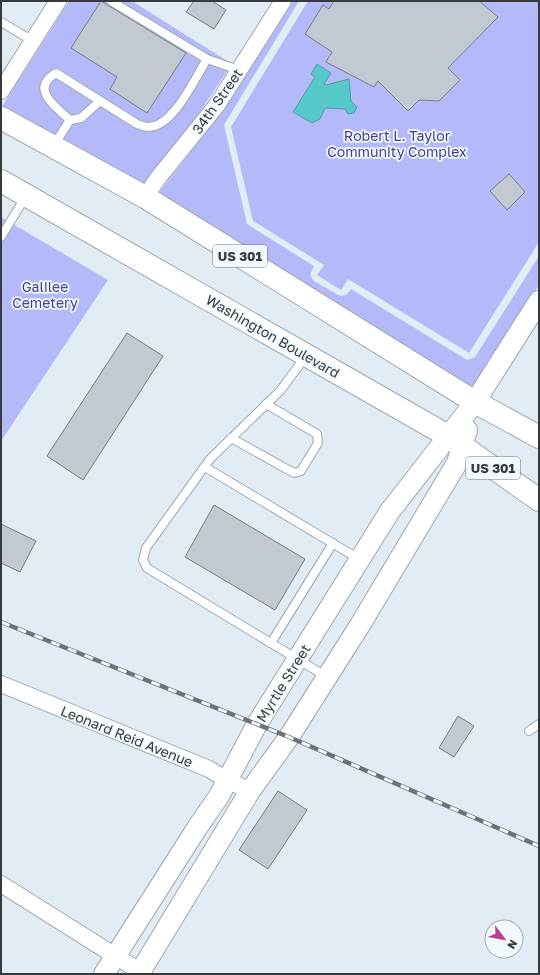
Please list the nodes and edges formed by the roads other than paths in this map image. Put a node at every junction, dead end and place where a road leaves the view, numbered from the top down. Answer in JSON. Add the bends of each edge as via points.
{"nodes":[{"id":1,"x":58,"y":1,"type":"edge"},
{"id":2,"x":111,"y":1,"type":"edge"},
{"id":3,"x":282,"y":1,"type":"edge"},
{"id":4,"x":1,"y":22,"type":"edge"},
{"id":5,"x":33,"y":41,"type":"junction"},
{"id":6,"x":207,"y":60,"type":"junction"},
{"id":7,"x":239,"y":70,"type":"junction"},
{"id":8,"x":1,"y":91,"type":"edge"},
{"id":9,"x":100,"y":101,"type":"junction"},
{"id":10,"x":1,"y":118,"type":"edge"},
{"id":11,"x":70,"y":120,"type":"junction"},
{"id":12,"x":53,"y":147,"type":"junction"},
{"id":13,"x":1,"y":181,"type":"edge"},
{"id":14,"x":26,"y":195,"type":"junction"},
{"id":15,"x":145,"y":197,"type":"junction"},
{"id":16,"x":1,"y":237,"type":"edge"},
{"id":17,"x":539,"y":301,"type":"edge"},
{"id":18,"x":306,"y":355,"type":"junction"},
{"id":19,"x":475,"y":402,"type":"junction"},
{"id":20,"x":266,"y":404,"type":"junction"},
{"id":21,"x":539,"y":437,"type":"edge"},
{"id":22,"x":231,"y":438,"type":"junction"},
{"id":23,"x":455,"y":441,"type":"junction"},
{"id":24,"x":205,"y":466,"type":"junction"},
{"id":25,"x":539,"y":500,"type":"edge"},
{"id":26,"x":332,"y":544,"type":"junction"},
{"id":27,"x":360,"y":560,"type":"junction"},
{"id":28,"x":271,"y":642,"type":"junction"},
{"id":29,"x":298,"y":659,"type":"junction"},
{"id":30,"x":327,"y":677,"type":"junction"},
{"id":31,"x":1,"y":684,"type":"edge"},
{"id":32,"x":539,"y":724,"type":"edge"},
{"id":33,"x":529,"y":731,"type":"dead end"},
{"id":34,"x":227,"y":780,"type":"junction"},
{"id":35,"x":250,"y":791,"type":"junction"},
{"id":36,"x":1,"y":884,"type":"edge"},
{"id":37,"x":116,"y":956,"type":"junction"},
{"id":38,"x":141,"y":973,"type":"edge"},
{"id":39,"x":104,"y":974,"type":"edge"}],
"edges":[{"from":1,"to":5,"type":"street"},
{"from":2,"to":6,"type":"lane"},
{"from":3,"to":7,"type":"street","name":"34th Street"},
{"from":4,"to":5,"type":"lane"},
{"from":5,"to":8,"type":"street"},
{"from":6,"to":7,"type":"lane"},
{"from":6,"to":9,"type":"lane","via":[[173,114],[162,123],[149,127],[137,124]]},
{"from":7,"to":15,"type":"street","name":"34th Street","via":[[204,122]]},
{"from":9,"to":11,"type":"lane","via":[[81,118]]},
{"from":9,"to":11,"type":"lane","via":[[56,73],[49,77],[44,88],[46,97]]},
{"from":10,"to":12,"type":"main road","number":"US 301"},
{"from":11,"to":12,"type":"lane"},
{"from":12,"to":15,"type":"main road","number":"US 301"},
{"from":13,"to":14,"type":"main road","name":"Washington Boulevard","number":"US 301"},
{"from":14,"to":16,"type":"lane"},
{"from":14,"to":18,"type":"main road","name":"Washington Boulevard","number":"US 301"},
{"from":15,"to":19,"type":"main road","number":"US 301"},
{"from":17,"to":19,"type":"street","name":"Myrtle Street"},
{"from":18,"to":20,"type":"lane","via":[[280,391]]},
{"from":18,"to":23,"type":"main road","name":"Washington Boulevard","number":"US 301"},
{"from":19,"to":21,"type":"main road","number":"US 301"},
{"from":19,"to":23,"type":"street","name":"Myrtle Street"},
{"from":20,"to":22,"type":"lane"},
{"from":20,"to":22,"type":"lane","via":[[317,434],[318,443],[301,471],[294,473]]},
{"from":22,"to":24,"type":"lane"},
{"from":23,"to":25,"type":"main road","name":"Washington Boulevard","number":"US 301"},
{"from":23,"to":27,"type":"street","name":"Myrtle Street","via":[[390,511]]},
{"from":23,"to":30,"type":"street","name":"Myrtle Street","via":[[457,463]]},
{"from":24,"to":26,"type":"lane"},
{"from":24,"to":28,"type":"lane","via":[[146,548],[143,560],[147,568]]},
{"from":26,"to":27,"type":"lane"},
{"from":26,"to":28,"type":"lane"},
{"from":27,"to":29,"type":"street","name":"Myrtle Street"},
{"from":28,"to":29,"type":"lane"},
{"from":29,"to":30,"type":"lane"},
{"from":29,"to":34,"type":"street","name":"Myrtle Street","via":[[257,724]]},
{"from":30,"to":35,"type":"street","name":"Myrtle Street","via":[[289,737]]},
{"from":31,"to":34,"type":"street","name":"Leonard Reid Avenue","via":[[209,769]]},
{"from":32,"to":33,"type":"lane"},
{"from":34,"to":35,"type":"street","name":"Leonard Reid Avenue"},
{"from":34,"to":37,"type":"street","name":"Myrtle Street"},
{"from":35,"to":38,"type":"street","name":"Myrtle Street"},
{"from":36,"to":37,"type":"street"},
{"from":37,"to":38,"type":"street"},
{"from":37,"to":39,"type":"street","name":"Myrtle Street"}]}
